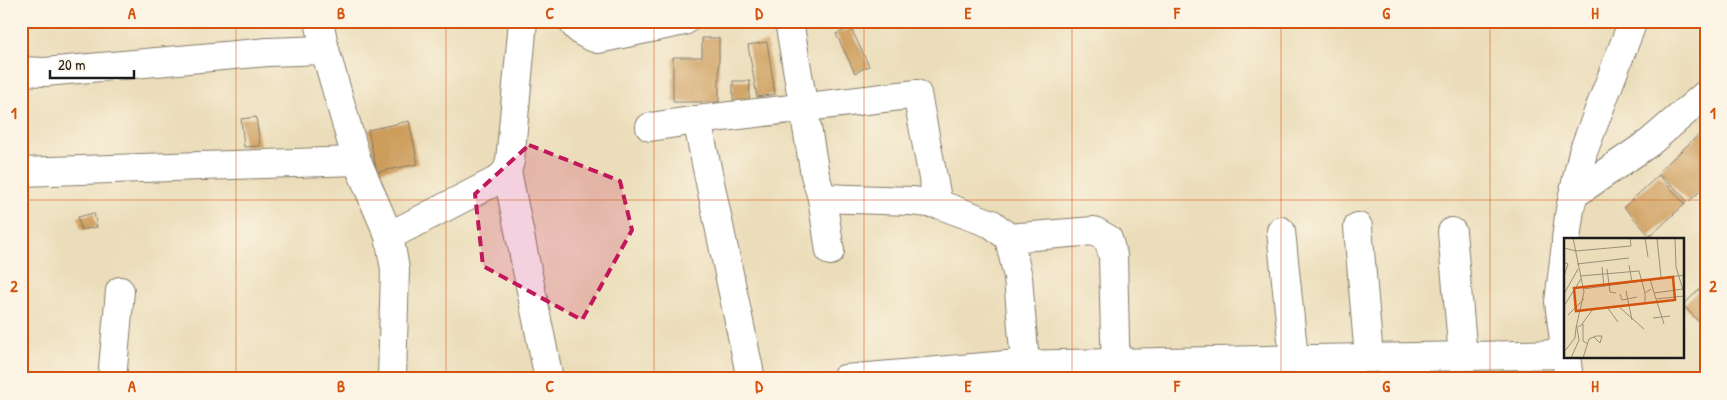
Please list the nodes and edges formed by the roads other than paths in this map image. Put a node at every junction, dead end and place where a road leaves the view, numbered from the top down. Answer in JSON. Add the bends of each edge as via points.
{"nodes":[{"id":1,"x":319,"y":21,"type":"edge"},
{"id":2,"x":523,"y":21,"type":"edge"},
{"id":3,"x":572,"y":21,"type":"edge"},
{"id":4,"x":684,"y":21,"type":"edge"},
{"id":5,"x":788,"y":21,"type":"edge"},
{"id":6,"x":1634,"y":21,"type":"edge"},
{"id":7,"x":325,"y":50,"type":"junction"},
{"id":8,"x":21,"y":71,"type":"edge"},
{"id":9,"x":1706,"y":94,"type":"edge"},
{"id":10,"x":803,"y":107,"type":"junction"},
{"id":11,"x":697,"y":120,"type":"junction"},
{"id":12,"x":650,"y":127,"type":"dead end"},
{"id":13,"x":357,"y":162,"type":"junction"},
{"id":14,"x":507,"y":171,"type":"junction"},
{"id":15,"x":21,"y":172,"type":"edge"},
{"id":16,"x":1573,"y":195,"type":"junction"},
{"id":17,"x":822,"y":198,"type":"junction"},
{"id":18,"x":938,"y":204,"type":"junction"},
{"id":19,"x":1358,"y":227,"type":"dead end"},
{"id":20,"x":1281,"y":231,"type":"dead end"},
{"id":21,"x":1452,"y":232,"type":"dead end"},
{"id":22,"x":389,"y":236,"type":"junction"},
{"id":23,"x":1009,"y":238,"type":"junction"},
{"id":24,"x":1566,"y":238,"type":"edge"},
{"id":25,"x":830,"y":251,"type":"dead end"},
{"id":26,"x":1564,"y":261,"type":"edge"},
{"id":27,"x":120,"y":291,"type":"dead end"},
{"id":28,"x":1564,"y":345,"type":"edge"},
{"id":29,"x":1564,"y":354,"type":"edge"},
{"id":30,"x":1463,"y":356,"type":"junction"},
{"id":31,"x":1369,"y":358,"type":"junction"},
{"id":32,"x":1566,"y":358,"type":"edge"},
{"id":33,"x":1025,"y":364,"type":"junction"},
{"id":34,"x":1301,"y":366,"type":"edge"},
{"id":35,"x":1201,"y":370,"type":"edge"},
{"id":36,"x":1116,"y":371,"type":"edge"},
{"id":37,"x":112,"y":379,"type":"edge"},
{"id":38,"x":392,"y":379,"type":"edge"},
{"id":39,"x":548,"y":379,"type":"edge"},
{"id":40,"x":751,"y":379,"type":"edge"},
{"id":41,"x":845,"y":379,"type":"edge"},
{"id":42,"x":1569,"y":379,"type":"edge"}],
"edges":[{"from":1,"to":7,"type":"street"},
{"from":2,"to":14,"type":"street"},
{"from":3,"to":4,"type":"street","via":[[589,37],[598,39]]},
{"from":5,"to":10,"type":"street"},
{"from":6,"to":16,"type":"street","via":[[1583,152]]},
{"from":7,"to":8,"type":"street","via":[[45,72]]},
{"from":7,"to":13,"type":"street"},
{"from":9,"to":16,"type":"street","via":[[1649,143]]},
{"from":10,"to":11,"type":"street"},
{"from":10,"to":17,"type":"street"},
{"from":10,"to":18,"type":"street","via":[[917,94]]},
{"from":11,"to":12,"type":"street"},
{"from":11,"to":40,"type":"street"},
{"from":13,"to":15,"type":"street"},
{"from":13,"to":22,"type":"street"},
{"from":14,"to":22,"type":"street","via":[[498,180]]},
{"from":14,"to":39,"type":"street"},
{"from":16,"to":24,"type":"street"},
{"from":17,"to":18,"type":"street"},
{"from":17,"to":25,"type":"street"},
{"from":18,"to":23,"type":"street","via":[[992,224]]},
{"from":19,"to":31,"type":"street"},
{"from":20,"to":34,"type":"street"},
{"from":21,"to":30,"type":"street"},
{"from":22,"to":38,"type":"street","via":[[395,270]]},
{"from":23,"to":33,"type":"street","via":[[1018,277]]},
{"from":23,"to":36,"type":"street","via":[[1094,231],[1108,239],[1113,256]]},
{"from":26,"to":28,"type":"street","via":[[1559,302]]},
{"from":27,"to":37,"type":"street"},
{"from":29,"to":30,"type":"street"},
{"from":30,"to":31,"type":"street"},
{"from":31,"to":34,"type":"street"},
{"from":32,"to":42,"type":"street"},
{"from":33,"to":36,"type":"street"},
{"from":33,"to":41,"type":"street"},
{"from":34,"to":35,"type":"street"},
{"from":35,"to":36,"type":"street"}]}
